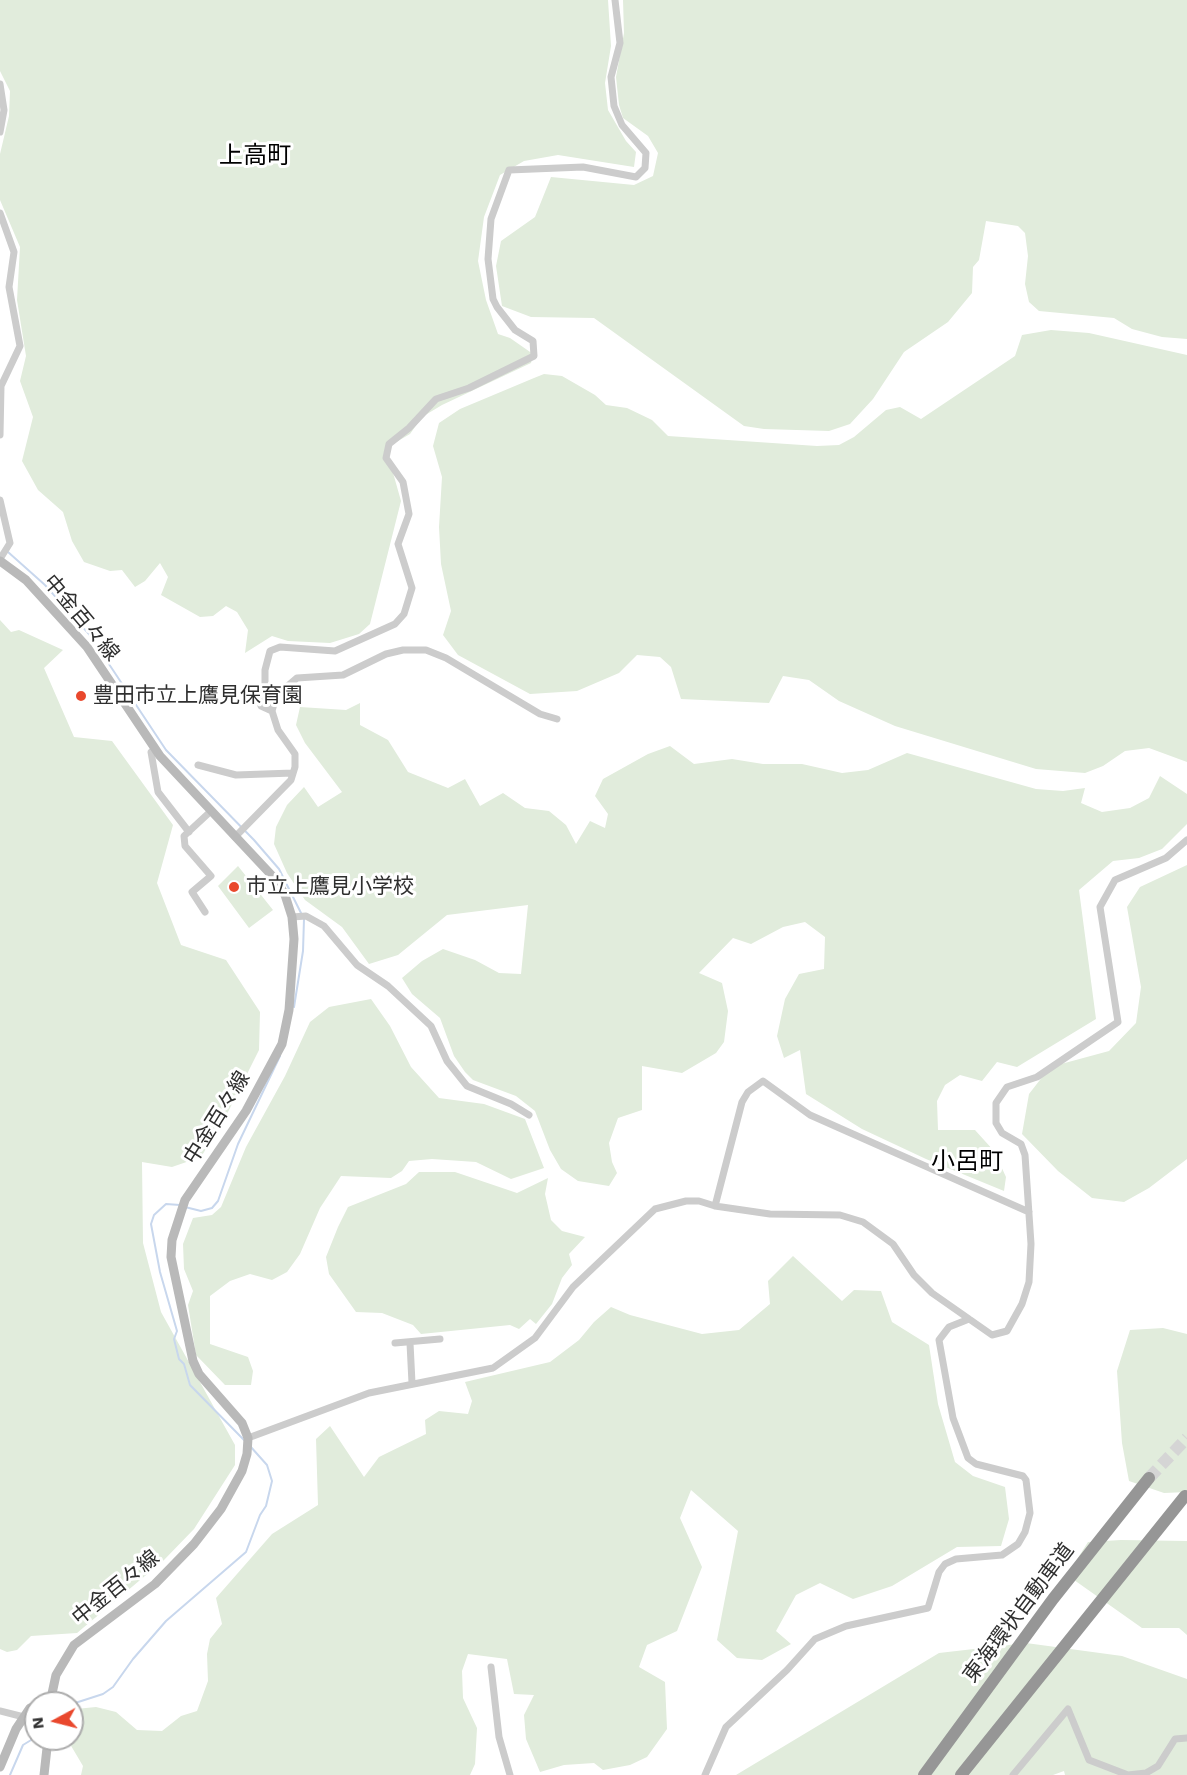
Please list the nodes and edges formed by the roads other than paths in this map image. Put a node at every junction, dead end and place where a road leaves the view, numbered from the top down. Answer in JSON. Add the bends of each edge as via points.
{"nodes":[{"id":1,"x":615,"y":0,"type":"edge"},
{"id":2,"x":0,"y":84,"type":"edge"},
{"id":3,"x":0,"y":132,"type":"edge"},
{"id":4,"x":0,"y":213,"type":"edge"},
{"id":5,"x":0,"y":435,"type":"edge"},
{"id":6,"x":0,"y":500,"type":"edge"},
{"id":7,"x":0,"y":558,"type":"edge"},
{"id":8,"x":272,"y":711,"type":"junction"},
{"id":9,"x":557,"y":719,"type":"dead end"},
{"id":10,"x":155,"y":749,"type":"junction"},
{"id":11,"x":198,"y":765,"type":"dead end"},
{"id":12,"x":293,"y":773,"type":"junction"},
{"id":13,"x":211,"y":811,"type":"junction"},
{"id":14,"x":189,"y":832,"type":"junction"},
{"id":15,"x":236,"y":835,"type":"junction"},
{"id":16,"x":1187,"y":840,"type":"edge"},
{"id":17,"x":205,"y":912,"type":"dead end"},
{"id":18,"x":294,"y":917,"type":"junction"},
{"id":19,"x":529,"y":1115,"type":"dead end"},
{"id":20,"x":715,"y":1206,"type":"junction"},
{"id":21,"x":1029,"y":1212,"type":"junction"},
{"id":22,"x":969,"y":1319,"type":"junction"},
{"id":23,"x":440,"y":1339,"type":"dead end"},
{"id":24,"x":395,"y":1342,"type":"dead end"},
{"id":25,"x":410,"y":1343,"type":"junction"},
{"id":26,"x":412,"y":1383,"type":"junction"},
{"id":27,"x":248,"y":1437,"type":"junction"},
{"id":28,"x":1149,"y":1478,"type":"tunnel mouth"},
{"id":29,"x":1185,"y":1496,"type":"dead end"},
{"id":30,"x":491,"y":1666,"type":"dead end"},
{"id":31,"x":53,"y":1691,"type":"edge"},
{"id":32,"x":0,"y":1711,"type":"edge"},
{"id":33,"x":24,"y":1717,"type":"joint"},
{"id":34,"x":1187,"y":1738,"type":"edge"},
{"id":35,"x":47,"y":1751,"type":"edge"},
{"id":36,"x":0,"y":1767,"type":"edge"},
{"id":37,"x":44,"y":1775,"type":"edge"},
{"id":38,"x":510,"y":1775,"type":"edge"},
{"id":39,"x":705,"y":1775,"type":"edge"},
{"id":40,"x":924,"y":1775,"type":"edge"},
{"id":41,"x":961,"y":1775,"type":"edge"},
{"id":42,"x":1013,"y":1775,"type":"edge"}],
"edges":[{"from":1,"to":8,"type":"street","via":[[620,43],[611,77],[614,106],[622,125],[646,153],[645,168],[636,177],[583,167],[509,171],[491,219],[488,259],[493,299],[515,330],[533,341],[534,356],[469,388],[436,399],[389,444],[386,458],[403,482],[409,514],[398,544],[412,588],[404,614],[395,624],[335,651],[280,647],[270,651],[260,701],[261,706]]},
{"from":2,"to":3,"type":"street","via":[[4,110]]},
{"from":4,"to":5,"type":"street","via":[[14,252],[9,287],[20,346],[1,386]]},
{"from":6,"to":7,"type":"street","via":[[9,532],[7,548]]},
{"from":7,"to":10,"type":"main road","name":"中金百々線","via":[[87,647]]},
{"from":8,"to":9,"type":"street","via":[[276,696],[297,678],[343,675],[386,654],[426,650],[540,714]]},
{"from":8,"to":12,"type":"street","via":[[278,730],[295,754]]},
{"from":10,"to":13,"type":"main road","name":"中金百々線"},
{"from":10,"to":14,"type":"street","via":[[151,752],[158,792]]},
{"from":11,"to":12,"type":"street","via":[[236,775]]},
{"from":12,"to":15,"type":"street","via":[[284,790]]},
{"from":13,"to":14,"type":"street"},
{"from":13,"to":15,"type":"main road","name":"中金百々線"},
{"from":14,"to":17,"type":"street","via":[[184,836],[185,846],[211,876],[192,892]]},
{"from":15,"to":18,"type":"main road","name":"中金百々線","via":[[277,881]]},
{"from":16,"to":21,"type":"street","via":[[1166,858],[1115,880],[1100,907],[1118,1022],[1037,1077],[1007,1087],[999,1094],[996,1123],[1002,1133],[1021,1144],[1025,1155]]},
{"from":18,"to":19,"type":"street","via":[[306,916],[324,926],[357,965],[388,986],[431,1026],[447,1062],[467,1086]]},
{"from":18,"to":27,"type":"main road","name":"中金百々線","via":[[289,1010],[282,1044],[246,1111],[185,1200],[172,1240],[171,1257],[193,1361],[199,1374],[238,1417]]},
{"from":20,"to":21,"type":"street","via":[[742,1102],[763,1081],[810,1115]]},
{"from":20,"to":22,"type":"street","via":[[770,1214],[840,1215],[862,1222],[892,1244],[932,1293]]},
{"from":20,"to":26,"type":"street","via":[[686,1201],[655,1209],[573,1287],[534,1338],[493,1368]]},
{"from":21,"to":22,"type":"street","via":[[1031,1265],[1014,1321],[1007,1331],[992,1335]]},
{"from":22,"to":39,"type":"street","via":[[949,1327],[939,1340],[953,1418],[968,1458],[1026,1480],[1030,1513],[1025,1532],[1018,1544],[1002,1555],[956,1558],[945,1564],[928,1608],[846,1626],[815,1639],[726,1726]]},
{"from":23,"to":25,"type":"street"},
{"from":24,"to":25,"type":"street"},
{"from":25,"to":26,"type":"street"},
{"from":26,"to":27,"type":"street","via":[[369,1393]]},
{"from":27,"to":31,"type":"main road","name":"中金百々線","via":[[242,1471],[221,1509],[155,1584],[74,1645],[56,1675]]},
{"from":28,"to":40,"type":"highway","name":"東海環状自動車道","via":[[1053,1599]]},
{"from":29,"to":41,"type":"highway"},
{"from":30,"to":38,"type":"street","via":[[499,1737]]},
{"from":32,"to":33,"type":"street"},
{"from":33,"to":36,"type":"main road"},
{"from":34,"to":42,"type":"street","via":[[1175,1739],[1158,1766],[1146,1773],[1128,1775],[1089,1760],[1068,1709]]},
{"from":35,"to":37,"type":"main road"}]}
